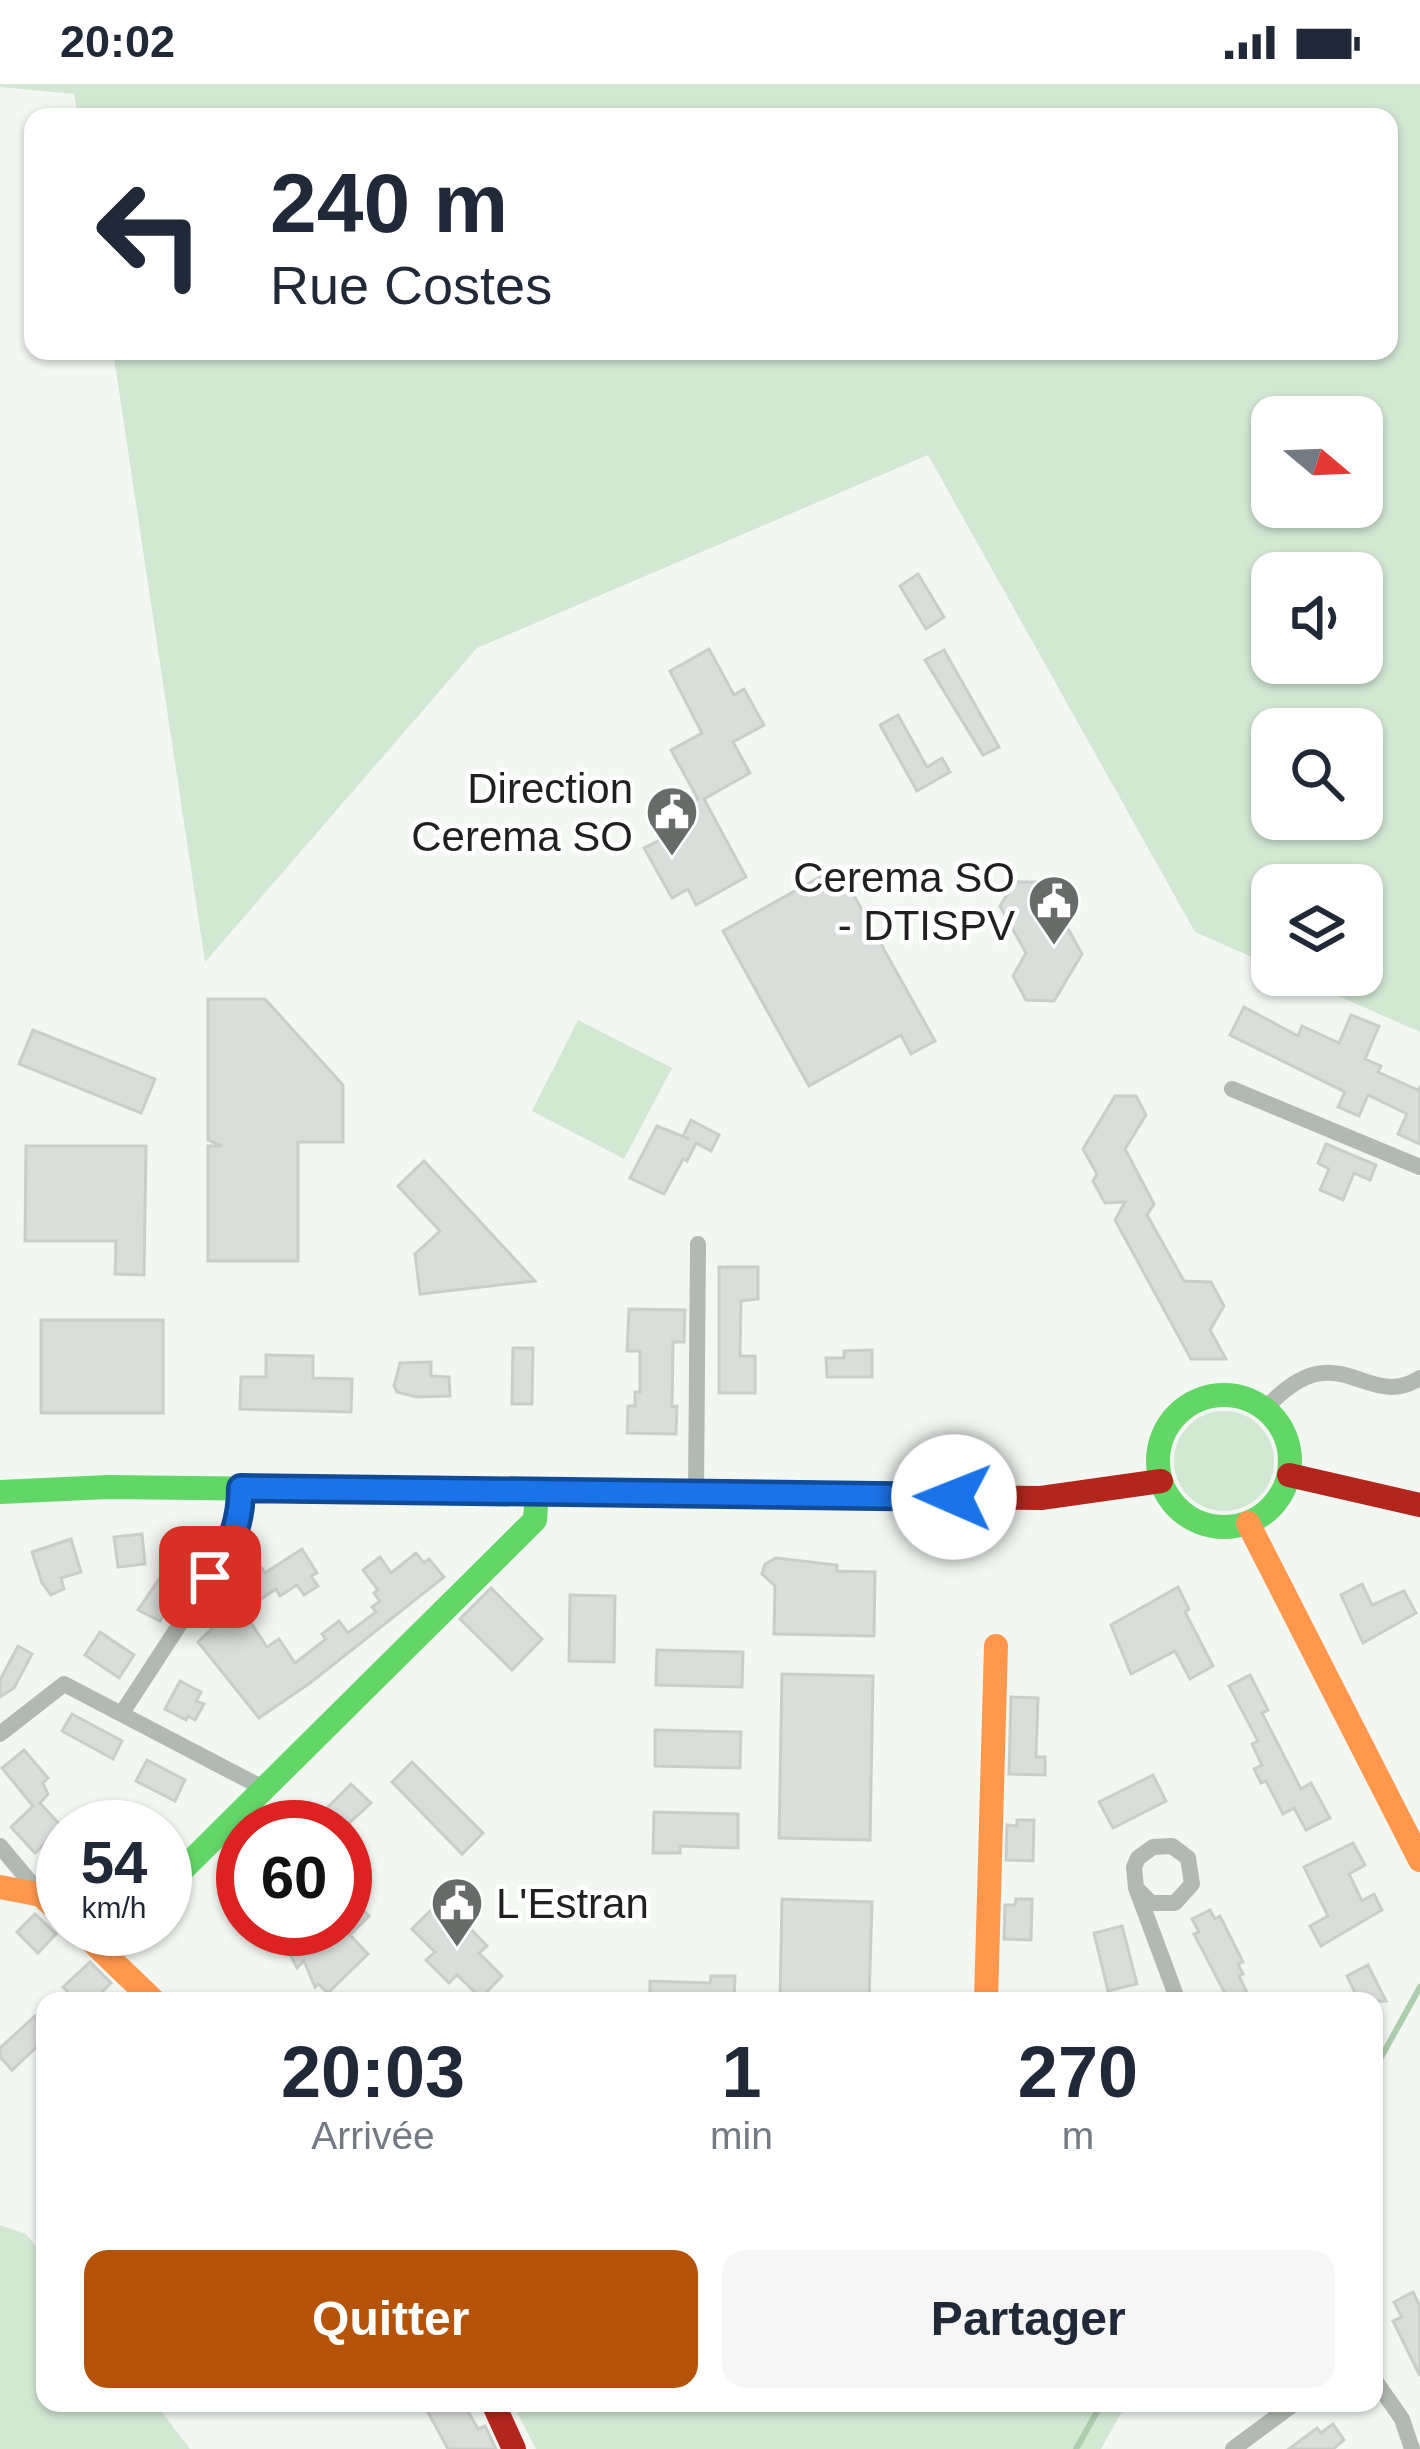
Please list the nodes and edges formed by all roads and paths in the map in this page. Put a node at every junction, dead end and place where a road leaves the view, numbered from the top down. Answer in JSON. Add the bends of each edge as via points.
{"nodes":[{"id":1,"x":1232,"y":1089,"type":"dead end"},
{"id":2,"x":1420,"y":1166,"type":"edge"},
{"id":3,"x":698,"y":1244,"type":"dead end"},
{"id":4,"x":1420,"y":1378,"type":"edge"},
{"id":5,"x":1265,"y":1409,"type":"junction"},
{"id":6,"x":1289,"y":1474,"type":"junction"},
{"id":7,"x":1161,"y":1481,"type":"junction"},
{"id":8,"x":241,"y":1488,"type":"junction"},
{"id":9,"x":537,"y":1491,"type":"junction"},
{"id":10,"x":0,"y":1492,"type":"edge"},
{"id":11,"x":696,"y":1492,"type":"junction"},
{"id":12,"x":1420,"y":1505,"type":"edge"},
{"id":13,"x":1248,"y":1523,"type":"junction"},
{"id":14,"x":996,"y":1646,"type":"dead end"},
{"id":15,"x":122,"y":1713,"type":"junction"},
{"id":16,"x":0,"y":1734,"type":"edge"},
{"id":17,"x":263,"y":1788,"type":"junction"},
{"id":18,"x":0,"y":1846,"type":"edge"},
{"id":19,"x":192,"y":1860,"type":"edge"},
{"id":20,"x":1420,"y":1860,"type":"edge"},
{"id":21,"x":0,"y":1888,"type":"edge"},
{"id":22,"x":1136,"y":1888,"type":"dead end"},
{"id":23,"x":36,"y":1889,"type":"edge"},
{"id":24,"x":36,"y":1894,"type":"edge"},
{"id":25,"x":108,"y":1956,"type":"edge"},
{"id":26,"x":145,"y":1992,"type":"edge"},
{"id":27,"x":986,"y":1992,"type":"edge"},
{"id":28,"x":1175,"y":1992,"type":"edge"},
{"id":29,"x":1383,"y":2392,"type":"edge"},
{"id":30,"x":497,"y":2412,"type":"edge"},
{"id":31,"x":1283,"y":2412,"type":"edge"},
{"id":32,"x":514,"y":2449,"type":"edge"},
{"id":33,"x":1233,"y":2449,"type":"edge"},
{"id":34,"x":1412,"y":2449,"type":"edge"}],
"edges":[{"from":1,"to":2,"type":"street"},
{"from":3,"to":11,"type":"street"},
{"from":4,"to":5,"type":"street","via":[[1383,1386],[1333,1371],[1310,1373]]},
{"from":5,"to":6,"type":"main road","via":[[1287,1438]]},
{"from":5,"to":7,"type":"main road","via":[[1223,1395],[1181,1412],[1161,1444]]},
{"from":6,"to":12,"type":"main road"},
{"from":6,"to":13,"type":"main road","via":[[1267,1512]]},
{"from":7,"to":11,"type":"main road","via":[[1041,1498]]},
{"from":7,"to":13,"type":"main road","via":[[1186,1516],[1206,1525]]},
{"from":8,"to":9,"type":"main road"},
{"from":8,"to":10,"type":"main road"},
{"from":8,"to":15,"type":"street","via":[[232,1544]]},
{"from":9,"to":11,"type":"main road"},
{"from":9,"to":17,"type":"main road","via":[[535,1520]]},
{"from":13,"to":20,"type":"main road"},
{"from":14,"to":27,"type":"main road"},
{"from":15,"to":16,"type":"street","via":[[64,1684]]},
{"from":15,"to":17,"type":"street"},
{"from":17,"to":19,"type":"main road"},
{"from":18,"to":23,"type":"street"},
{"from":21,"to":24,"type":"main road"},
{"from":22,"to":28,"type":"street"},
{"from":25,"to":26,"type":"main road"},
{"from":29,"to":34,"type":"street"},
{"from":30,"to":32,"type":"main road"},
{"from":31,"to":33,"type":"street"}]}
